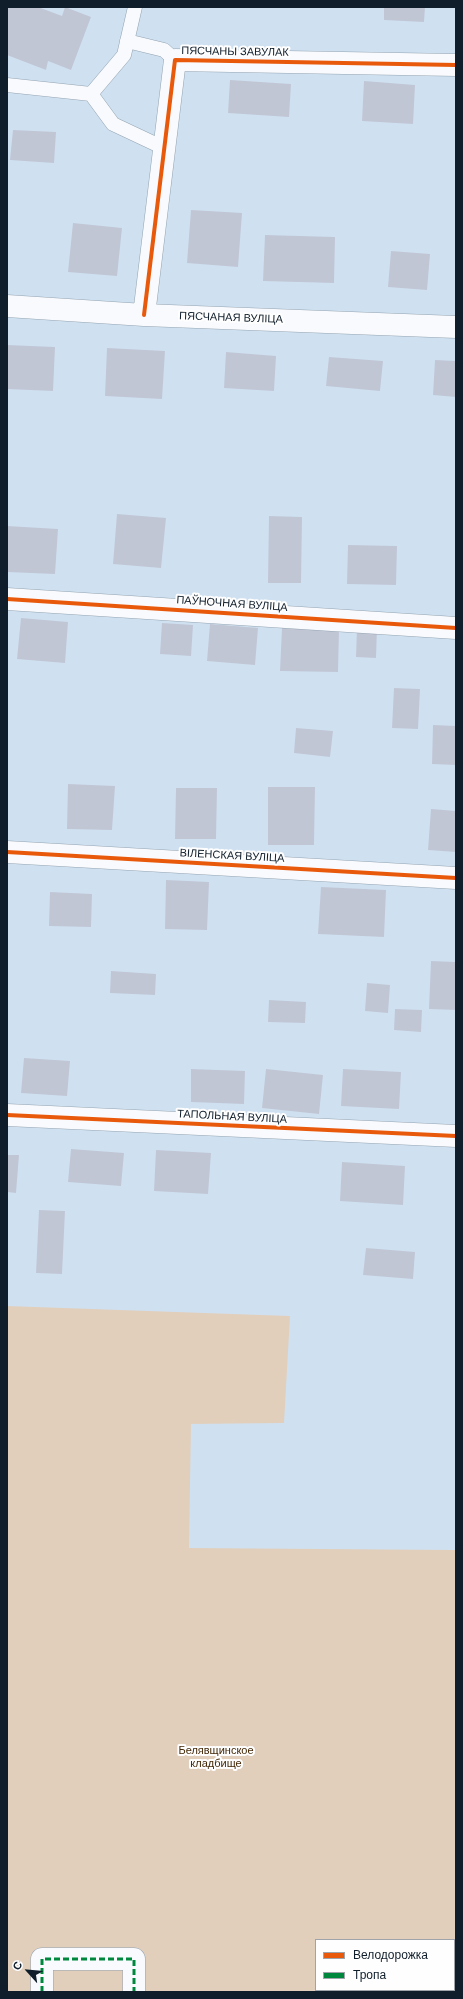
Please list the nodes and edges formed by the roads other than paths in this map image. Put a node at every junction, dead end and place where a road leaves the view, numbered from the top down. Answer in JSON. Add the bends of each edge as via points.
{"nodes":[{"id":1,"x":135,"y":7,"type":"edge"},
{"id":2,"x":127,"y":41,"type":"junction"},
{"id":3,"x":174,"y":60,"type":"junction"},
{"id":4,"x":456,"y":64,"type":"edge"},
{"id":5,"x":7,"y":85,"type":"edge"},
{"id":6,"x":90,"y":94,"type":"junction"},
{"id":7,"x":164,"y":148,"type":"junction"},
{"id":8,"x":7,"y":306,"type":"edge"},
{"id":9,"x":144,"y":315,"type":"junction"},
{"id":10,"x":456,"y":326,"type":"edge"},
{"id":11,"x":7,"y":599,"type":"edge"},
{"id":12,"x":456,"y":628,"type":"edge"},
{"id":13,"x":7,"y":852,"type":"edge"},
{"id":14,"x":456,"y":878,"type":"edge"},
{"id":15,"x":7,"y":1115,"type":"edge"},
{"id":16,"x":456,"y":1136,"type":"edge"},
{"id":17,"x":42,"y":1992,"type":"edge"},
{"id":18,"x":134,"y":1992,"type":"edge"}],
"edges":[{"from":1,"to":2,"type":"lane"},
{"from":2,"to":3,"type":"lane","via":[[164,50]]},
{"from":2,"to":6,"type":"lane","via":[[124,55]]},
{"from":3,"to":4,"type":"street","name":"ПЯСЧАНЫ ЗАВУЛАК"},
{"from":3,"to":7,"type":"street","name":"ПЯСЧАНЫ ЗАВУЛАК"},
{"from":5,"to":6,"type":"lane"},
{"from":6,"to":7,"type":"lane","via":[[113,124]]},
{"from":7,"to":9,"type":"street","name":"ПЯСЧАНЫ ЗАВУЛАК"},
{"from":8,"to":9,"type":"street","name":"ПЯСЧАНАЯ ВУЛІЦА"},
{"from":9,"to":10,"type":"street","name":"ПЯСЧАНАЯ ВУЛІЦА"},
{"from":11,"to":12,"type":"street","name":"ПАЎНОЧНАЯ ВУЛІЦА"},
{"from":13,"to":14,"type":"street","name":"ВІЛЕНСКАЯ ВУЛІЦА"},
{"from":15,"to":16,"type":"street","name":"ТАПОЛЬНАЯ ВУЛІЦА"},
{"from":17,"to":18,"type":"street","via":[[42,1959],[134,1959]]}]}
